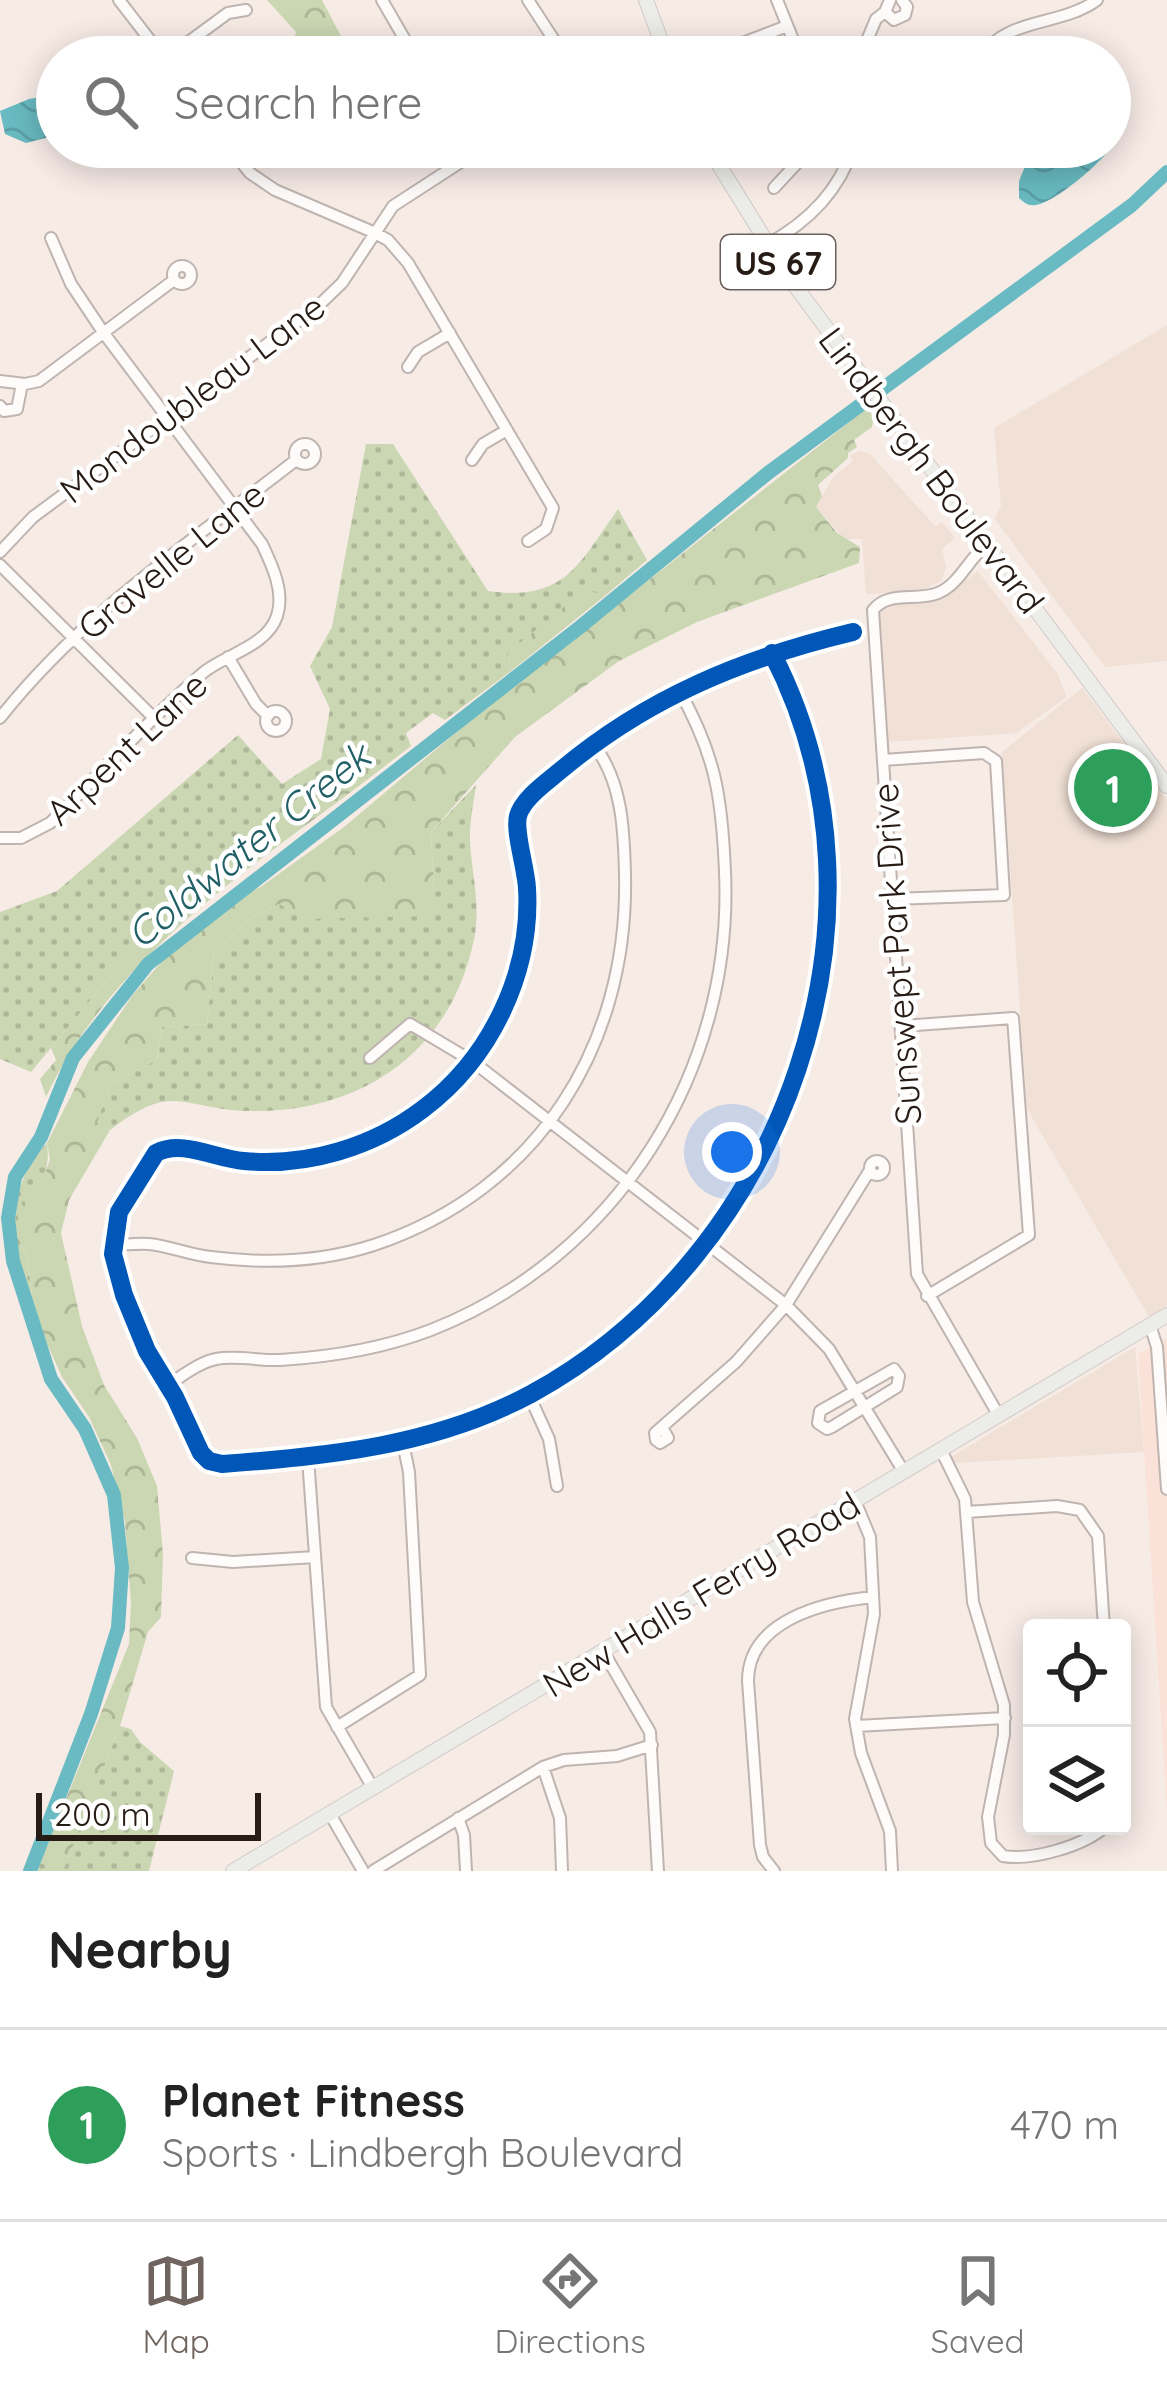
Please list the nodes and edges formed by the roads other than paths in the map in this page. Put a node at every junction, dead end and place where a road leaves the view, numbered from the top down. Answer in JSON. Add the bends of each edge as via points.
{"nodes":[{"id":1,"x":119,"y":0,"type":"edge"},
{"id":2,"x":382,"y":0,"type":"edge"},
{"id":3,"x":528,"y":0,"type":"edge"},
{"id":4,"x":646,"y":0,"type":"edge"},
{"id":5,"x":777,"y":0,"type":"edge"},
{"id":6,"x":902,"y":0,"type":"edge"},
{"id":7,"x":1097,"y":0,"type":"edge"},
{"id":8,"x":887,"y":4,"type":"edge"},
{"id":9,"x":246,"y":10,"type":"dead end"},
{"id":10,"x":787,"y":26,"type":"junction"},
{"id":11,"x":148,"y":36,"type":"edge"},
{"id":12,"x":195,"y":36,"type":"edge"},
{"id":13,"x":403,"y":36,"type":"edge"},
{"id":14,"x":551,"y":36,"type":"edge"},
{"id":15,"x":659,"y":36,"type":"edge"},
{"id":16,"x":761,"y":36,"type":"edge"},
{"id":17,"x":791,"y":36,"type":"edge"},
{"id":18,"x":869,"y":36,"type":"edge"},
{"id":19,"x":1000,"y":36,"type":"edge"},
{"id":20,"x":246,"y":168,"type":"edge"},
{"id":21,"x":446,"y":168,"type":"edge"},
{"id":22,"x":720,"y":168,"type":"edge"},
{"id":23,"x":792,"y":168,"type":"edge"},
{"id":24,"x":844,"y":168,"type":"edge"},
{"id":25,"x":774,"y":188,"type":"dead end"},
{"id":26,"x":373,"y":232,"type":"junction"},
{"id":27,"x":51,"y":238,"type":"dead end"},
{"id":28,"x":766,"y":245,"type":"junction"},
{"id":29,"x":174,"y":280,"type":"dead end"},
{"id":30,"x":103,"y":332,"type":"junction"},
{"id":31,"x":450,"y":333,"type":"junction"},
{"id":32,"x":407,"y":367,"type":"dead end"},
{"id":33,"x":1,"y":381,"type":"edge"},
{"id":34,"x":22,"y":384,"type":"junction"},
{"id":35,"x":0,"y":392,"type":"edge"},
{"id":36,"x":0,"y":406,"type":"edge"},
{"id":37,"x":169,"y":417,"type":"junction"},
{"id":38,"x":507,"y":430,"type":"junction"},
{"id":39,"x":296,"y":460,"type":"dead end"},
{"id":40,"x":472,"y":460,"type":"dead end"},
{"id":41,"x":235,"y":508,"type":"junction"},
{"id":42,"x":528,"y":541,"type":"dead end"},
{"id":43,"x":987,"y":544,"type":"junction"},
{"id":44,"x":0,"y":552,"type":"edge"},
{"id":45,"x":0,"y":566,"type":"edge"},
{"id":46,"x":853,"y":632,"type":"dead end"},
{"id":47,"x":71,"y":639,"type":"junction"},
{"id":48,"x":772,"y":653,"type":"junction"},
{"id":49,"x":228,"y":657,"type":"junction"},
{"id":50,"x":679,"y":690,"type":"junction"},
{"id":51,"x":268,"y":716,"type":"dead end"},
{"id":52,"x":0,"y":718,"type":"edge"},
{"id":53,"x":154,"y":718,"type":"junction"},
{"id":54,"x":593,"y":744,"type":"junction"},
{"id":55,"x":883,"y":760,"type":"junction"},
{"id":56,"x":1167,"y":786,"type":"edge"},
{"id":57,"x":0,"y":838,"type":"edge"},
{"id":58,"x":892,"y":899,"type":"junction"},
{"id":59,"x":902,"y":1026,"type":"junction"},
{"id":60,"x":370,"y":1058,"type":"dead end"},
{"id":61,"x":472,"y":1061,"type":"junction"},
{"id":62,"x":550,"y":1123,"type":"junction"},
{"id":63,"x":870,"y":1170,"type":"dead end"},
{"id":64,"x":629,"y":1182,"type":"junction"},
{"id":65,"x":707,"y":1243,"type":"junction"},
{"id":66,"x":112,"y":1245,"type":"junction"},
{"id":67,"x":927,"y":1296,"type":"junction"},
{"id":68,"x":786,"y":1305,"type":"junction"},
{"id":69,"x":1167,"y":1315,"type":"edge"},
{"id":70,"x":1150,"y":1325,"type":"junction"},
{"id":71,"x":168,"y":1384,"type":"junction"},
{"id":72,"x":854,"y":1390,"type":"junction"},
{"id":73,"x":529,"y":1395,"type":"junction"},
{"id":74,"x":864,"y":1408,"type":"junction"},
{"id":75,"x":999,"y":1416,"type":"junction"},
{"id":76,"x":663,"y":1430,"type":"dead end"},
{"id":77,"x":403,"y":1443,"type":"junction"},
{"id":78,"x":941,"y":1453,"type":"junction"},
{"id":79,"x":308,"y":1458,"type":"junction"},
{"id":80,"x":904,"y":1472,"type":"junction"},
{"id":81,"x":557,"y":1486,"type":"dead end"},
{"id":82,"x":1167,"y":1489,"type":"edge"},
{"id":83,"x":855,"y":1501,"type":"junction"},
{"id":84,"x":967,"y":1512,"type":"junction"},
{"id":85,"x":315,"y":1557,"type":"junction"},
{"id":86,"x":192,"y":1558,"type":"dead end"},
{"id":87,"x":873,"y":1597,"type":"junction"},
{"id":88,"x":1103,"y":1619,"type":"edge"},
{"id":89,"x":603,"y":1651,"type":"junction"},
{"id":90,"x":1005,"y":1718,"type":"junction"},
{"id":91,"x":856,"y":1726,"type":"junction"},
{"id":92,"x":337,"y":1727,"type":"junction"},
{"id":93,"x":652,"y":1745,"type":"junction"},
{"id":94,"x":543,"y":1767,"type":"junction"},
{"id":95,"x":373,"y":1788,"type":"junction"},
{"id":96,"x":330,"y":1814,"type":"junction"},
{"id":97,"x":458,"y":1818,"type":"junction"},
{"id":98,"x":1091,"y":1835,"type":"edge"},
{"id":99,"x":233,"y":1871,"type":"edge"},
{"id":100,"x":363,"y":1871,"type":"edge"},
{"id":101,"x":374,"y":1871,"type":"edge"},
{"id":102,"x":466,"y":1871,"type":"edge"},
{"id":103,"x":562,"y":1871,"type":"edge"},
{"id":104,"x":658,"y":1871,"type":"edge"},
{"id":105,"x":774,"y":1871,"type":"edge"},
{"id":106,"x":892,"y":1871,"type":"edge"}],
"edges":[{"from":1,"to":11,"type":"street"},
{"from":2,"to":13,"type":"street"},
{"from":3,"to":14,"type":"street"},
{"from":4,"to":15,"type":"main road"},
{"from":5,"to":10,"type":"street"},
{"from":6,"to":8,"type":"street","via":[[902,18],[890,19]]},
{"from":7,"to":19,"type":"street"},
{"from":8,"to":18,"type":"street"},
{"from":9,"to":12,"type":"street"},
{"from":10,"to":16,"type":"street"},
{"from":10,"to":17,"type":"street"},
{"from":20,"to":26,"type":"street","via":[[275,190]]},
{"from":21,"to":26,"type":"street","name":"Mondoubleau Lane","via":[[404,196]]},
{"from":22,"to":28,"type":"main road","name":"Lindbergh Boulevard","number":"US 67"},
{"from":23,"to":25,"type":"street"},
{"from":24,"to":28,"type":"street","via":[[821,204]]},
{"from":26,"to":31,"type":"street","via":[[408,263]]},
{"from":26,"to":37,"type":"street","name":"Mondoubleau Lane","via":[[329,297]]},
{"from":27,"to":30,"type":"street","name":"Arpent Lane"},
{"from":28,"to":43,"type":"main road","name":"Lindbergh Boulevard","number":"US 67"},
{"from":29,"to":30,"type":"street"},
{"from":30,"to":34,"type":"street","via":[[39,381]]},
{"from":30,"to":37,"type":"street","name":"Arpent Lane"},
{"from":31,"to":32,"type":"street"},
{"from":31,"to":38,"type":"street"},
{"from":33,"to":34,"type":"street"},
{"from":33,"to":35,"type":"street"},
{"from":34,"to":36,"type":"street","via":[[17,409]]},
{"from":37,"to":41,"type":"street","name":"Arpent Lane"},
{"from":37,"to":44,"type":"street","name":"Mondoubleau Lane","via":[[33,517]]},
{"from":38,"to":40,"type":"street"},
{"from":38,"to":42,"type":"street","via":[[553,508],[546,529]]},
{"from":39,"to":41,"type":"street","name":"Gravelle Lane"},
{"from":41,"to":47,"type":"street","name":"Gravelle Lane"},
{"from":41,"to":49,"type":"street","name":"Arpent Lane","via":[[262,544],[279,599],[266,634]]},
{"from":43,"to":55,"type":"street","name":"Sunswept Park Drive","via":[[946,590],[882,601],[873,610]]},
{"from":43,"to":56,"type":"main road","name":"Lindbergh Boulevard","number":"US 67"},
{"from":45,"to":47,"type":"street"},
{"from":46,"to":48,"type":"street"},
{"from":47,"to":52,"type":"street","name":"Gravelle Lane"},
{"from":47,"to":53,"type":"street"},
{"from":48,"to":50,"type":"street"},
{"from":48,"to":65,"type":"street","via":[[795,698],[818,787],[820,981],[778,1126]]},
{"from":49,"to":51,"type":"street"},
{"from":49,"to":53,"type":"street","name":"Arpent Lane"},
{"from":50,"to":54,"type":"street"},
{"from":50,"to":64,"type":"street","via":[[717,775],[723,947],[695,1065]]},
{"from":53,"to":57,"type":"street","name":"Arpent Lane","via":[[50,823],[15,840]]},
{"from":54,"to":61,"type":"street","via":[[518,817],[528,903],[521,958],[511,993]]},
{"from":54,"to":62,"type":"street","via":[[621,812],[625,930],[605,1020]]},
{"from":55,"to":58,"type":"street","name":"Sunswept Park Drive"},
{"from":55,"to":58,"type":"street","via":[[996,761],[1004,895]]},
{"from":58,"to":59,"type":"street","name":"Sunswept Park Drive"},
{"from":59,"to":67,"type":"street","name":"Sunswept Park Drive","via":[[916,1263]]},
{"from":59,"to":67,"type":"street","via":[[1013,1018],[1029,1235]]},
{"from":60,"to":61,"type":"street","via":[[410,1024]]},
{"from":61,"to":62,"type":"street"},
{"from":61,"to":66,"type":"street","via":[[424,1109],[335,1153],[258,1162],[163,1149],[119,1212]]},
{"from":62,"to":64,"type":"street"},
{"from":62,"to":66,"type":"street","via":[[474,1195],[371,1246],[278,1261]]},
{"from":63,"to":68,"type":"street"},
{"from":64,"to":65,"type":"street"},
{"from":64,"to":71,"type":"street","via":[[550,1263],[446,1323],[330,1355],[217,1359]]},
{"from":65,"to":68,"type":"street"},
{"from":65,"to":73,"type":"street","via":[[633,1322]]},
{"from":66,"to":71,"type":"street","via":[[133,1317]]},
{"from":67,"to":75,"type":"street","name":"Sunswept Park Drive"},
{"from":68,"to":72,"type":"street","via":[[829,1349]]},
{"from":68,"to":76,"type":"street"},
{"from":69,"to":70,"type":"main road","name":"New Halls Ferry Road"},
{"from":70,"to":75,"type":"main road","name":"New Halls Ferry Road"},
{"from":70,"to":82,"type":"street"},
{"from":71,"to":79,"type":"street","via":[[209,1461]]},
{"from":72,"to":74,"type":"street"},
{"from":72,"to":74,"type":"street","via":[[898,1372],[897,1387]]},
{"from":72,"to":74,"type":"street","via":[[820,1411],[818,1424],[827,1429]]},
{"from":73,"to":77,"type":"street"},
{"from":73,"to":81,"type":"street","via":[[550,1439]]},
{"from":74,"to":80,"type":"street"},
{"from":75,"to":78,"type":"main road","name":"New Halls Ferry Road"},
{"from":77,"to":79,"type":"street"},
{"from":77,"to":92,"type":"street","via":[[420,1675]]},
{"from":78,"to":80,"type":"main road","name":"New Halls Ferry Road"},
{"from":78,"to":84,"type":"street"},
{"from":79,"to":85,"type":"street"},
{"from":80,"to":83,"type":"main road","name":"New Halls Ferry Road"},
{"from":83,"to":87,"type":"street","via":[[870,1537]]},
{"from":83,"to":89,"type":"main road","name":"New Halls Ferry Road"},
{"from":84,"to":88,"type":"street","via":[[1080,1510],[1098,1536]]},
{"from":84,"to":90,"type":"street","via":[[974,1602]]},
{"from":85,"to":86,"type":"street"},
{"from":85,"to":92,"type":"street","via":[[326,1706]]},
{"from":87,"to":91,"type":"street"},
{"from":87,"to":105,"type":"street","via":[[814,1607],[768,1635],[750,1657],[760,1845]]},
{"from":89,"to":93,"type":"street"},
{"from":89,"to":95,"type":"main road","name":"New Halls Ferry Road"},
{"from":90,"to":91,"type":"street"},
{"from":90,"to":98,"type":"street","via":[[988,1817],[994,1851],[1020,1857]]},
{"from":91,"to":106,"type":"street","via":[[890,1832]]},
{"from":92,"to":95,"type":"street"},
{"from":93,"to":94,"type":"street"},
{"from":93,"to":104,"type":"street"},
{"from":94,"to":97,"type":"street"},
{"from":94,"to":103,"type":"street","via":[[560,1818]]},
{"from":95,"to":96,"type":"main road","name":"New Halls Ferry Road"},
{"from":96,"to":99,"type":"main road","name":"New Halls Ferry Road"},
{"from":96,"to":100,"type":"street"},
{"from":97,"to":101,"type":"street"},
{"from":97,"to":102,"type":"street"}]}
